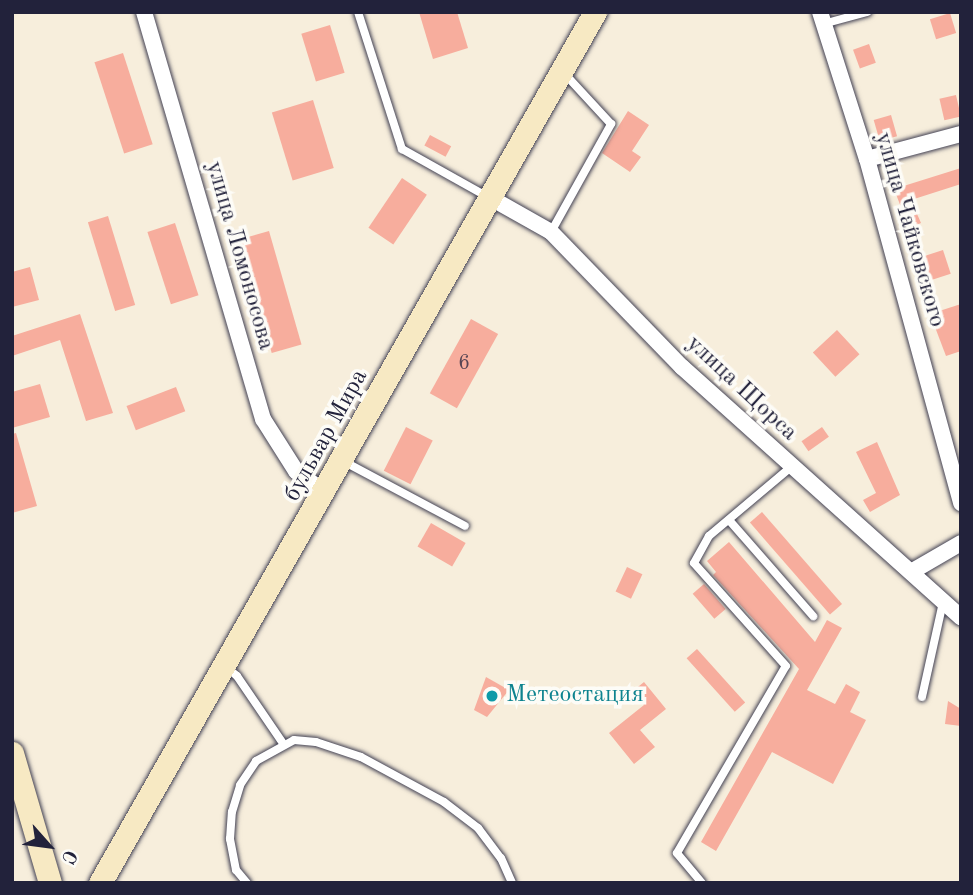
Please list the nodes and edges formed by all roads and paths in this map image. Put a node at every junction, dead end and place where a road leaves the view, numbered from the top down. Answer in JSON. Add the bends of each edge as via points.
{"nodes":[{"id":1,"x":144,"y":12,"type":"edge"},
{"id":2,"x":358,"y":12,"type":"edge"},
{"id":3,"x":595,"y":12,"type":"edge"},
{"id":4,"x":867,"y":12,"type":"edge"},
{"id":5,"x":822,"y":18,"type":"edge"},
{"id":6,"x":562,"y":71,"type":"junction"},
{"id":7,"x":961,"y":134,"type":"edge"},
{"id":8,"x":867,"y":159,"type":"junction"},
{"id":9,"x":489,"y":197,"type":"junction"},
{"id":10,"x":551,"y":232,"type":"junction"},
{"id":11,"x":343,"y":461,"type":"junction"},
{"id":12,"x":791,"y":467,"type":"junction"},
{"id":13,"x":325,"y":493,"type":"junction"},
{"id":14,"x":961,"y":503,"type":"edge"},
{"id":15,"x":729,"y":520,"type":"junction"},
{"id":16,"x":465,"y":526,"type":"dead end"},
{"id":17,"x":961,"y":542,"type":"edge"},
{"id":18,"x":911,"y":572,"type":"junction"},
{"id":19,"x":943,"y":602,"type":"junction"},
{"id":20,"x":813,"y":617,"type":"dead end"},
{"id":21,"x":961,"y":617,"type":"edge"},
{"id":22,"x":226,"y":667,"type":"junction"},
{"id":23,"x":922,"y":696,"type":"dead end"},
{"id":24,"x":282,"y":742,"type":"junction"},
{"id":25,"x":12,"y":752,"type":"edge"},
{"id":26,"x":50,"y":883,"type":"edge"},
{"id":27,"x":100,"y":883,"type":"edge"},
{"id":28,"x":247,"y":883,"type":"edge"},
{"id":29,"x":512,"y":883,"type":"edge"},
{"id":30,"x":702,"y":883,"type":"edge"}],
"edges":[{"from":1,"to":13,"type":"street","name":"улица Ломоносова","via":[[263,419],[296,471]]},
{"from":2,"to":9,"type":"lane","via":[[402,149]]},
{"from":3,"to":6,"type":"main road","name":"бульвар Мира"},
{"from":4,"to":5,"type":"lane"},
{"from":5,"to":8,"type":"street","name":"улица Чайковского"},
{"from":6,"to":9,"type":"main road","name":"бульвар Мира"},
{"from":6,"to":10,"type":"lane","via":[[611,124]]},
{"from":7,"to":8,"type":"street"},
{"from":8,"to":14,"type":"street","name":"улица Чайковского"},
{"from":9,"to":10,"type":"street","name":"улица Щорса"},
{"from":9,"to":11,"type":"main road","name":"бульвар Мира"},
{"from":10,"to":12,"type":"street","name":"улица Щорса","via":[[682,367]]},
{"from":11,"to":13,"type":"main road","name":"бульвар Мира"},
{"from":11,"to":16,"type":"lane"},
{"from":12,"to":15,"type":"lane"},
{"from":12,"to":18,"type":"street","name":"улица Щорса"},
{"from":13,"to":22,"type":"main road","name":"бульвар Мира"},
{"from":15,"to":20,"type":"lane"},
{"from":15,"to":30,"type":"lane","via":[[709,536],[694,563],[786,666],[677,853]]},
{"from":17,"to":18,"type":"street"},
{"from":18,"to":19,"type":"street","name":"улица Щорса"},
{"from":19,"to":21,"type":"street","name":"улица Щорса"},
{"from":19,"to":23,"type":"lane"},
{"from":22,"to":24,"type":"lane"},
{"from":22,"to":27,"type":"main road","name":"бульвар Мира"},
{"from":24,"to":28,"type":"lane","via":[[256,761],[240,785],[232,812],[230,839],[236,870]]},
{"from":24,"to":29,"type":"lane","via":[[316,741],[361,757],[444,802],[478,828],[501,858]]},
{"from":25,"to":26,"type":"main road"}]}
